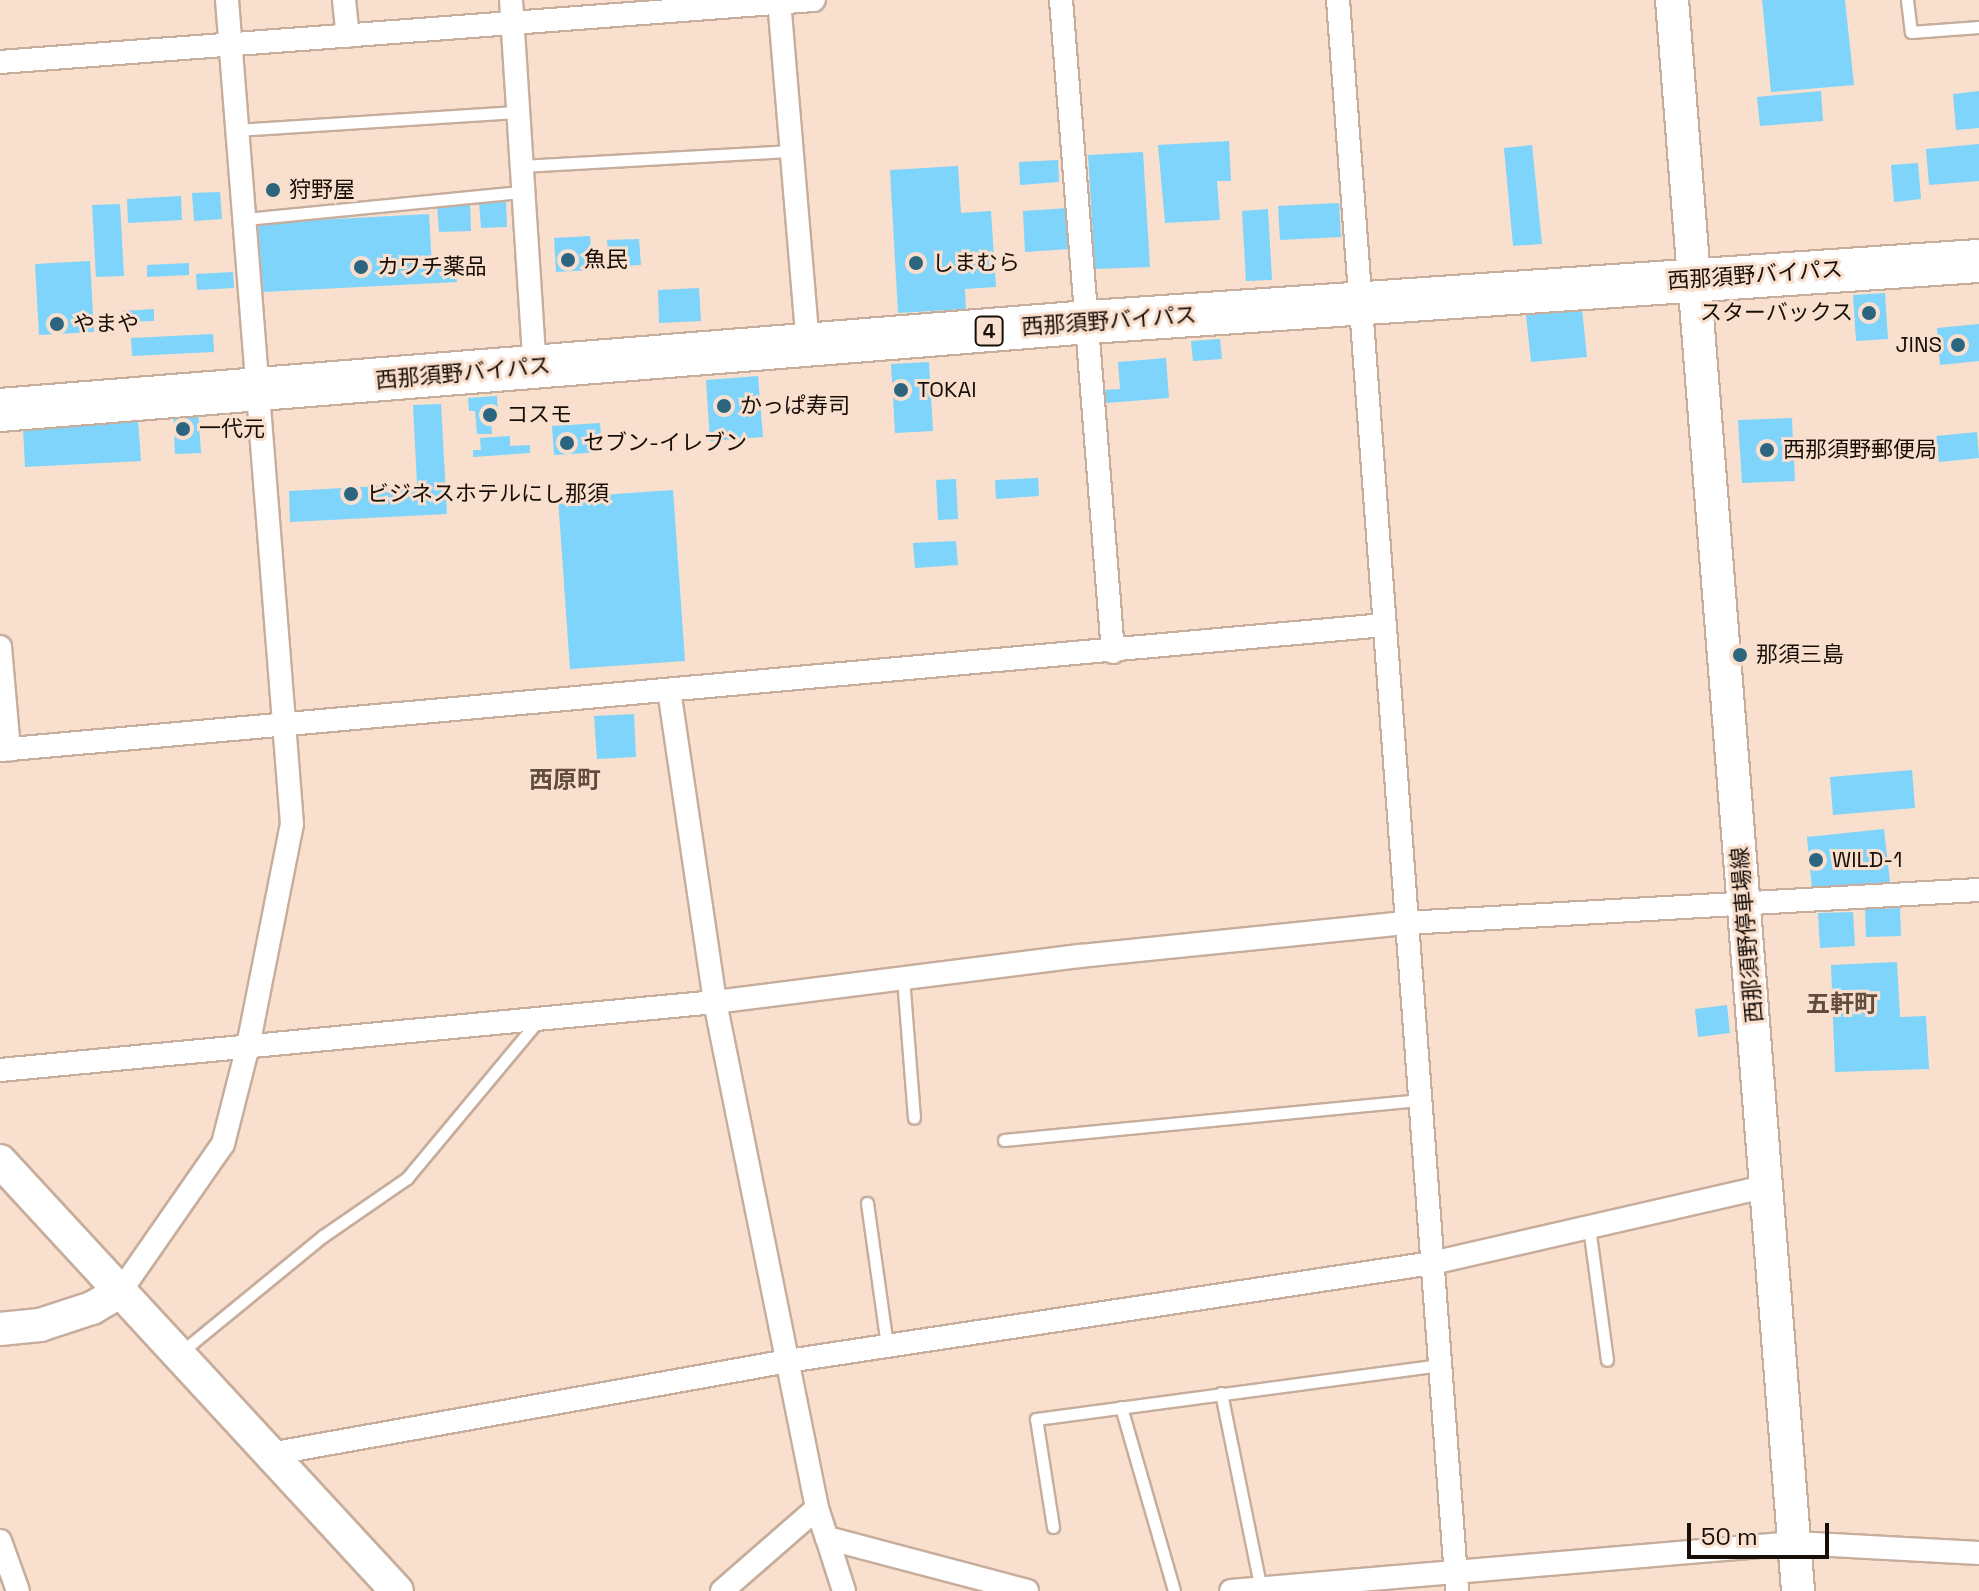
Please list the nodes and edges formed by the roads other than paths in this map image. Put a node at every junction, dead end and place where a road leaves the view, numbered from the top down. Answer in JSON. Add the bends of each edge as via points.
{"nodes":[{"id":1,"x":227,"y":0,"type":"edge"},
{"id":2,"x":344,"y":0,"type":"edge"},
{"id":3,"x":511,"y":0,"type":"edge"},
{"id":4,"x":814,"y":0,"type":"edge"},
{"id":5,"x":1061,"y":0,"type":"edge"},
{"id":6,"x":1338,"y":0,"type":"edge"},
{"id":7,"x":1672,"y":0,"type":"edge"},
{"id":8,"x":1907,"y":0,"type":"edge"},
{"id":9,"x":779,"y":1,"type":"edge"},
{"id":10,"x":513,"y":24,"type":"junction"},
{"id":11,"x":1979,"y":27,"type":"edge"},
{"id":12,"x":348,"y":36,"type":"junction"},
{"id":13,"x":231,"y":45,"type":"junction"},
{"id":14,"x":0,"y":62,"type":"edge"},
{"id":15,"x":518,"y":112,"type":"junction"},
{"id":16,"x":238,"y":130,"type":"junction"},
{"id":17,"x":792,"y":151,"type":"junction"},
{"id":18,"x":522,"y":166,"type":"junction"},
{"id":19,"x":523,"y":192,"type":"junction"},
{"id":20,"x":246,"y":219,"type":"junction"},
{"id":21,"x":1979,"y":261,"type":"edge"},
{"id":22,"x":1693,"y":278,"type":"junction"},
{"id":23,"x":1361,"y":303,"type":"junction"},
{"id":24,"x":1090,"y":322,"type":"junction"},
{"id":25,"x":808,"y":346,"type":"junction"},
{"id":26,"x":535,"y":367,"type":"junction"},
{"id":27,"x":260,"y":390,"type":"junction"},
{"id":28,"x":0,"y":410,"type":"edge"},
{"id":29,"x":1384,"y":625,"type":"junction"},
{"id":30,"x":0,"y":647,"type":"edge"},
{"id":31,"x":1113,"y":652,"type":"junction"},
{"id":32,"x":669,"y":690,"type":"junction"},
{"id":33,"x":284,"y":722,"type":"junction"},
{"id":34,"x":4,"y":750,"type":"edge"},
{"id":35,"x":1979,"y":890,"type":"edge"},
{"id":36,"x":1745,"y":903,"type":"junction"},
{"id":37,"x":1406,"y":923,"type":"junction"},
{"id":38,"x":903,"y":978,"type":"junction"},
{"id":39,"x":715,"y":1002,"type":"junction"},
{"id":40,"x":540,"y":1018,"type":"junction"},
{"id":41,"x":248,"y":1046,"type":"junction"},
{"id":42,"x":0,"y":1070,"type":"edge"},
{"id":43,"x":1418,"y":1100,"type":"junction"},
{"id":44,"x":914,"y":1118,"type":"dead end"},
{"id":45,"x":1004,"y":1140,"type":"dead end"},
{"id":46,"x":0,"y":1161,"type":"edge"},
{"id":47,"x":1768,"y":1186,"type":"junction"},
{"id":48,"x":867,"y":1203,"type":"dead end"},
{"id":49,"x":1589,"y":1227,"type":"junction"},
{"id":50,"x":1432,"y":1263,"type":"junction"},
{"id":51,"x":120,"y":1292,"type":"junction"},
{"id":52,"x":0,"y":1329,"type":"edge"},
{"id":53,"x":887,"y":1346,"type":"junction"},
{"id":54,"x":178,"y":1354,"type":"junction"},
{"id":55,"x":1607,"y":1360,"type":"dead end"},
{"id":56,"x":788,"y":1361,"type":"junction"},
{"id":57,"x":1440,"y":1365,"type":"junction"},
{"id":58,"x":1221,"y":1393,"type":"junction"},
{"id":59,"x":1121,"y":1407,"type":"junction"},
{"id":60,"x":270,"y":1454,"type":"junction"},
{"id":61,"x":817,"y":1508,"type":"junction"},
{"id":62,"x":1053,"y":1527,"type":"dead end"},
{"id":63,"x":827,"y":1538,"type":"junction"},
{"id":64,"x":0,"y":1541,"type":"edge"},
{"id":65,"x":1795,"y":1543,"type":"junction"},
{"id":66,"x":1979,"y":1553,"type":"edge"},
{"id":67,"x":1456,"y":1580,"type":"edge"},
{"id":68,"x":1395,"y":1584,"type":"edge"},
{"id":69,"x":1261,"y":1589,"type":"junction"},
{"id":70,"x":18,"y":1591,"type":"edge"},
{"id":71,"x":397,"y":1591,"type":"edge"},
{"id":72,"x":722,"y":1591,"type":"edge"},
{"id":73,"x":844,"y":1591,"type":"edge"},
{"id":74,"x":1027,"y":1591,"type":"edge"},
{"id":75,"x":1174,"y":1591,"type":"edge"},
{"id":76,"x":1231,"y":1591,"type":"edge"},
{"id":77,"x":1798,"y":1591,"type":"edge"}],
"edges":[{"from":1,"to":13,"type":"street"},
{"from":2,"to":12,"type":"street"},
{"from":3,"to":10,"type":"street"},
{"from":4,"to":9,"type":"street"},
{"from":5,"to":24,"type":"street"},
{"from":6,"to":23,"type":"street"},
{"from":7,"to":22,"type":"main road","name":"西那須野停車場線"},
{"from":8,"to":11,"type":"lane","via":[[1911,32]]},
{"from":9,"to":10,"type":"street"},
{"from":9,"to":17,"type":"street"},
{"from":10,"to":12,"type":"street"},
{"from":10,"to":15,"type":"street"},
{"from":12,"to":13,"type":"street"},
{"from":13,"to":14,"type":"street"},
{"from":13,"to":16,"type":"street"},
{"from":15,"to":16,"type":"lane"},
{"from":15,"to":18,"type":"street"},
{"from":16,"to":20,"type":"street"},
{"from":17,"to":18,"type":"lane"},
{"from":17,"to":25,"type":"street"},
{"from":18,"to":19,"type":"street"},
{"from":19,"to":20,"type":"lane"},
{"from":19,"to":26,"type":"street"},
{"from":20,"to":27,"type":"street"},
{"from":21,"to":22,"type":"highway","name":"西那須野バイパス","number":"4"},
{"from":22,"to":23,"type":"highway","name":"西那須野バイパス","number":"4"},
{"from":22,"to":36,"type":"main road","name":"西那須野停車場線"},
{"from":23,"to":24,"type":"highway","name":"西那須野バイパス","number":"4"},
{"from":23,"to":29,"type":"street"},
{"from":24,"to":25,"type":"highway","name":"西那須野バイパス","number":"4"},
{"from":24,"to":31,"type":"street"},
{"from":25,"to":26,"type":"highway","name":"西那須野バイパス","number":"4"},
{"from":26,"to":27,"type":"highway","name":"西那須野バイパス","number":"4"},
{"from":27,"to":28,"type":"highway","name":"西那須野バイパス","number":"4"},
{"from":27,"to":33,"type":"street"},
{"from":29,"to":31,"type":"street"},
{"from":29,"to":37,"type":"street"},
{"from":30,"to":34,"type":"street"},
{"from":31,"to":32,"type":"street"},
{"from":32,"to":33,"type":"street"},
{"from":32,"to":39,"type":"street"},
{"from":33,"to":34,"type":"street"},
{"from":33,"to":41,"type":"street","via":[[292,824]]},
{"from":35,"to":36,"type":"street"},
{"from":36,"to":37,"type":"street"},
{"from":36,"to":47,"type":"main road","name":"西那須野停車場線"},
{"from":37,"to":38,"type":"street"},
{"from":37,"to":43,"type":"street"},
{"from":38,"to":39,"type":"street"},
{"from":38,"to":44,"type":"lane"},
{"from":39,"to":40,"type":"street"},
{"from":39,"to":56,"type":"street"},
{"from":40,"to":41,"type":"street"},
{"from":40,"to":54,"type":"lane","via":[[407,1178],[323,1236]]},
{"from":41,"to":42,"type":"street"},
{"from":41,"to":51,"type":"street","via":[[223,1144]]},
{"from":43,"to":45,"type":"lane"},
{"from":43,"to":50,"type":"street"},
{"from":46,"to":51,"type":"main road"},
{"from":47,"to":49,"type":"street"},
{"from":47,"to":65,"type":"main road","name":"西那須野停車場線"},
{"from":48,"to":53,"type":"lane"},
{"from":49,"to":50,"type":"street"},
{"from":49,"to":55,"type":"lane"},
{"from":50,"to":53,"type":"street"},
{"from":50,"to":57,"type":"street"},
{"from":51,"to":52,"type":"main road","via":[[92,1308],[40,1325]]},
{"from":51,"to":54,"type":"main road"},
{"from":53,"to":56,"type":"street"},
{"from":54,"to":60,"type":"main road"},
{"from":56,"to":60,"type":"street"},
{"from":56,"to":61,"type":"street"},
{"from":57,"to":58,"type":"lane"},
{"from":57,"to":67,"type":"street"},
{"from":58,"to":59,"type":"lane"},
{"from":58,"to":69,"type":"lane"},
{"from":59,"to":62,"type":"lane","via":[[1036,1419]]},
{"from":59,"to":75,"type":"lane"},
{"from":60,"to":71,"type":"main road"},
{"from":61,"to":63,"type":"street"},
{"from":61,"to":72,"type":"street"},
{"from":63,"to":73,"type":"street"},
{"from":63,"to":74,"type":"street"},
{"from":64,"to":70,"type":"street"},
{"from":65,"to":66,"type":"street"},
{"from":65,"to":67,"type":"street"},
{"from":65,"to":77,"type":"main road","name":"西那須野停車場線"},
{"from":67,"to":68,"type":"street"},
{"from":68,"to":69,"type":"street"},
{"from":69,"to":76,"type":"street"}]}
